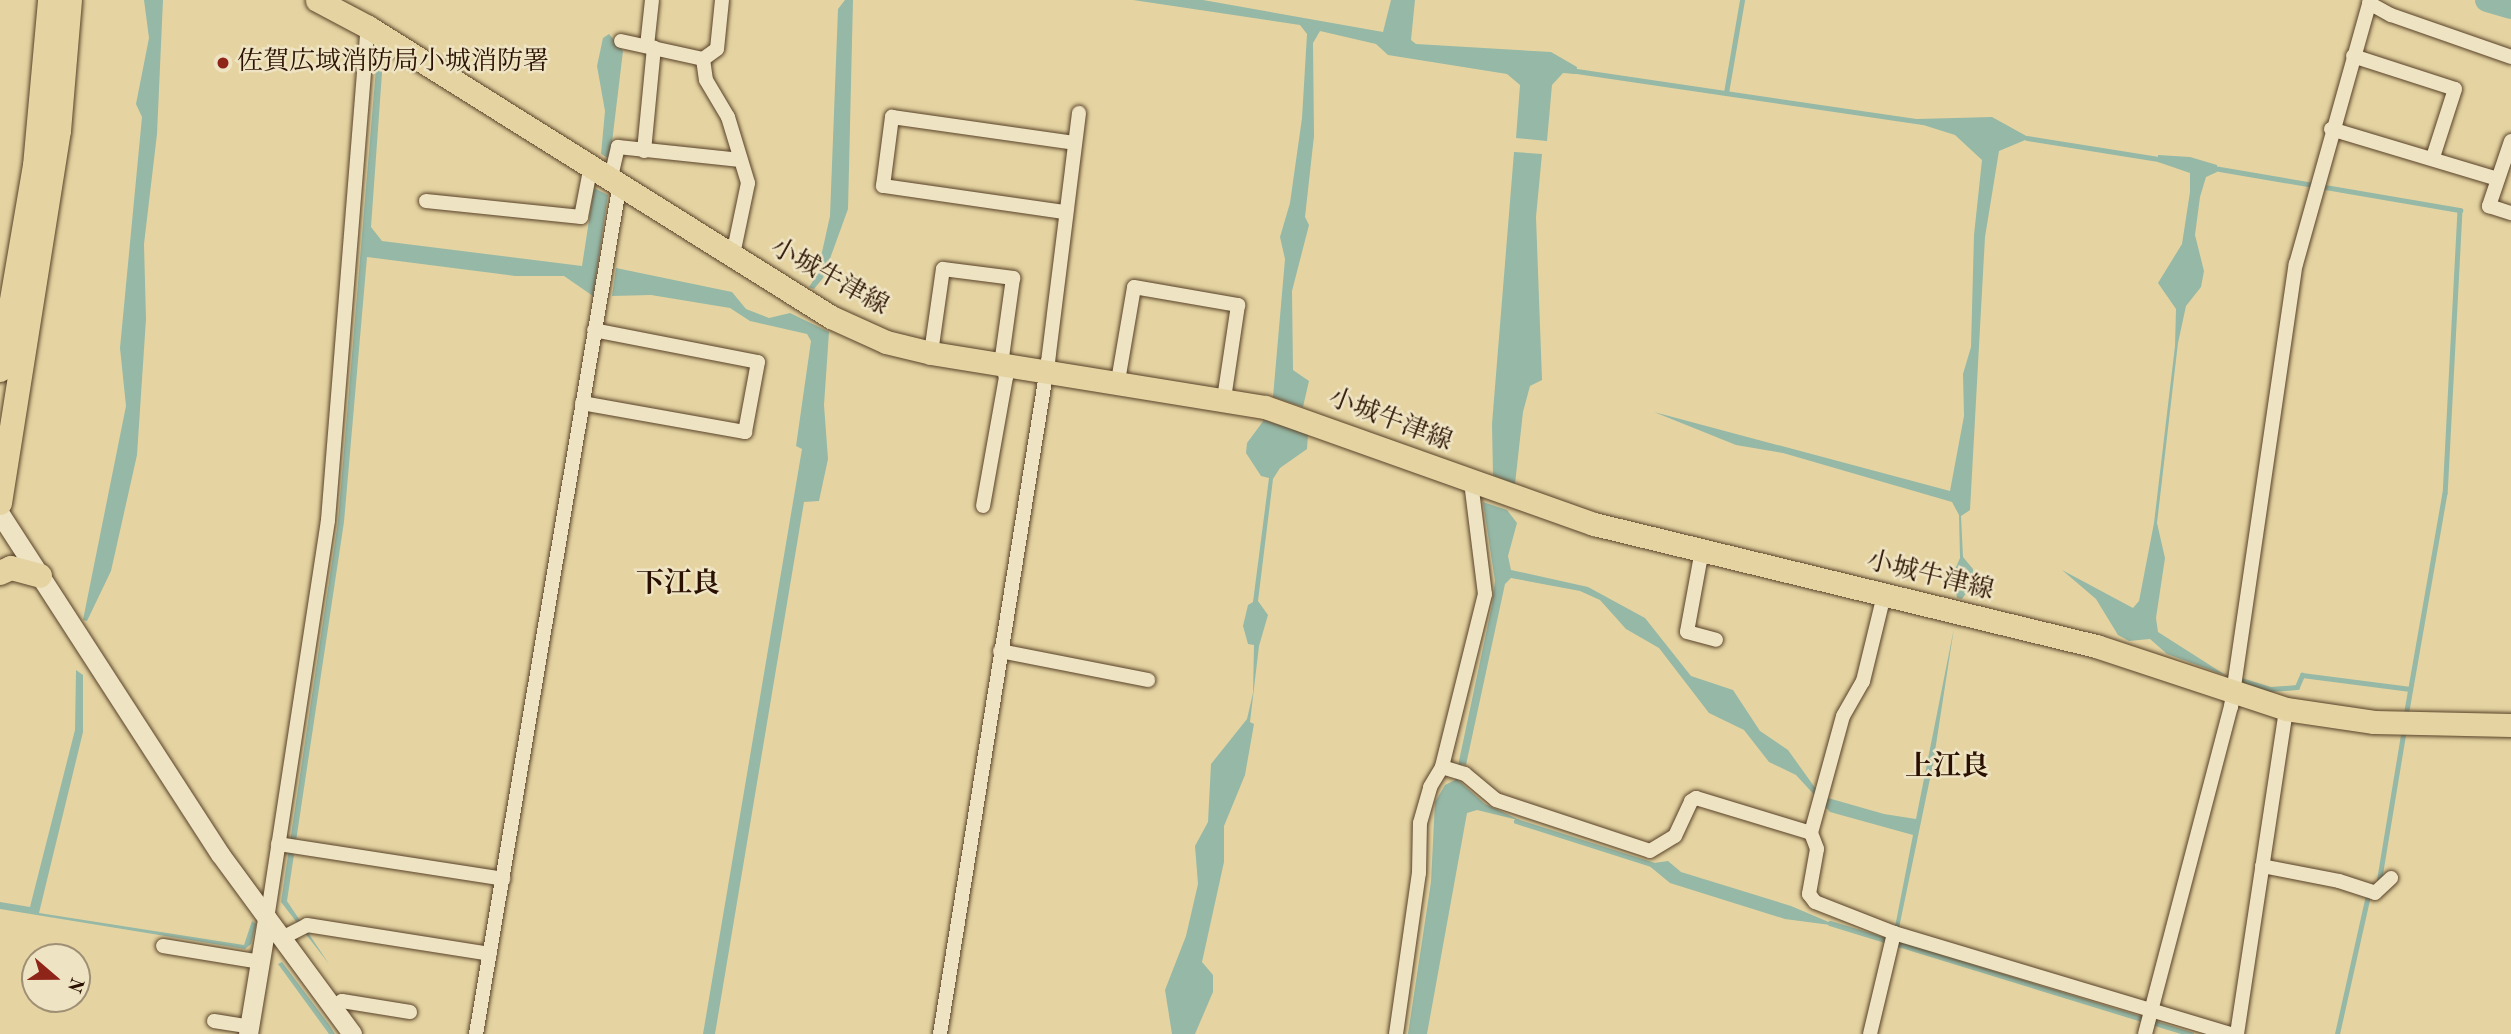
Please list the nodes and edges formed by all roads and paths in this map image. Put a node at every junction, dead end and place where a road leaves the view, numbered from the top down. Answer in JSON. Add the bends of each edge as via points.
{"nodes":[{"id":1,"x":50,"y":0,"type":"edge"},
{"id":2,"x":70,"y":0,"type":"edge"},
{"id":3,"x":317,"y":0,"type":"edge"},
{"id":4,"x":652,"y":0,"type":"edge"},
{"id":5,"x":722,"y":0,"type":"edge"},
{"id":6,"x":2369,"y":1,"type":"edge"},
{"id":7,"x":368,"y":27,"type":"junction"},
{"id":8,"x":621,"y":41,"type":"dead end"},
{"id":9,"x":650,"y":46,"type":"junction"},
{"id":10,"x":2353,"y":56,"type":"junction"},
{"id":11,"x":2511,"y":57,"type":"edge"},
{"id":12,"x":702,"y":59,"type":"junction"},
{"id":13,"x":1079,"y":113,"type":"dead end"},
{"id":14,"x":2331,"y":129,"type":"junction"},
{"id":15,"x":2511,"y":141,"type":"edge"},
{"id":16,"x":1074,"y":143,"type":"junction"},
{"id":17,"x":644,"y":151,"type":"junction"},
{"id":18,"x":2432,"y":157,"type":"junction"},
{"id":19,"x":740,"y":160,"type":"junction"},
{"id":20,"x":591,"y":165,"type":"junction"},
{"id":21,"x":2498,"y":179,"type":"junction"},
{"id":22,"x":616,"y":180,"type":"junction"},
{"id":23,"x":426,"y":201,"type":"dead end"},
{"id":24,"x":1064,"y":212,"type":"junction"},
{"id":25,"x":2511,"y":213,"type":"edge"},
{"id":26,"x":733,"y":255,"type":"junction"},
{"id":27,"x":594,"y":330,"type":"junction"},
{"id":28,"x":931,"y":354,"type":"junction"},
{"id":29,"x":1001,"y":364,"type":"junction"},
{"id":30,"x":0,"y":370,"type":"edge"},
{"id":31,"x":1043,"y":370,"type":"junction"},
{"id":32,"x":1118,"y":382,"type":"junction"},
{"id":33,"x":1224,"y":399,"type":"junction"},
{"id":34,"x":582,"y":403,"type":"junction"},
{"id":35,"x":1471,"y":482,"type":"junction"},
{"id":36,"x":0,"y":503,"type":"edge"},
{"id":37,"x":983,"y":506,"type":"dead end"},
{"id":38,"x":0,"y":514,"type":"edge"},
{"id":39,"x":1702,"y":550,"type":"junction"},
{"id":40,"x":0,"y":573,"type":"edge"},
{"id":41,"x":40,"y":576,"type":"junction"},
{"id":42,"x":1884,"y":594,"type":"junction"},
{"id":43,"x":1716,"y":640,"type":"dead end"},
{"id":44,"x":999,"y":650,"type":"junction"},
{"id":45,"x":1148,"y":680,"type":"dead end"},
{"id":46,"x":2235,"y":682,"type":"junction"},
{"id":47,"x":2286,"y":709,"type":"junction"},
{"id":48,"x":2511,"y":725,"type":"edge"},
{"id":49,"x":1446,"y":768,"type":"junction"},
{"id":50,"x":1811,"y":833,"type":"junction"},
{"id":51,"x":278,"y":844,"type":"junction"},
{"id":52,"x":2262,"y":866,"type":"junction"},
{"id":53,"x":2391,"y":878,"type":"dead end"},
{"id":54,"x":503,"y":879,"type":"junction"},
{"id":55,"x":267,"y":919,"type":"junction"},
{"id":56,"x":295,"y":932,"type":"junction"},
{"id":57,"x":1894,"y":933,"type":"junction"},
{"id":58,"x":163,"y":946,"type":"dead end"},
{"id":59,"x":490,"y":954,"type":"junction"},
{"id":60,"x":261,"y":962,"type":"junction"},
{"id":61,"x":335,"y":1005,"type":"junction"},
{"id":62,"x":410,"y":1012,"type":"dead end"},
{"id":63,"x":214,"y":1021,"type":"dead end"},
{"id":64,"x":2148,"y":1023,"type":"edge"},
{"id":65,"x":249,"y":1030,"type":"edge"},
{"id":66,"x":352,"y":1034,"type":"edge"},
{"id":67,"x":476,"y":1034,"type":"edge"},
{"id":68,"x":940,"y":1034,"type":"edge"},
{"id":69,"x":1396,"y":1034,"type":"edge"},
{"id":70,"x":1870,"y":1034,"type":"edge"},
{"id":71,"x":2230,"y":1034,"type":"edge"},
{"id":72,"x":2237,"y":1034,"type":"edge"}],
"edges":[{"from":1,"to":30,"type":"highway","via":[[37,154]]},
{"from":2,"to":36,"type":"highway","via":[[59,131]]},
{"from":3,"to":7,"type":"main road","name":"小城牛津線"},
{"from":4,"to":9,"type":"street"},
{"from":5,"to":12,"type":"street","via":[[717,49]]},
{"from":6,"to":10,"type":"street"},
{"from":6,"to":11,"type":"street","via":[[2391,15]]},
{"from":7,"to":20,"type":"main road","name":"小城牛津線"},
{"from":7,"to":51,"type":"street","via":[[328,520]]},
{"from":8,"to":9,"type":"street"},
{"from":9,"to":12,"type":"street"},
{"from":9,"to":17,"type":"street"},
{"from":10,"to":14,"type":"street"},
{"from":10,"to":18,"type":"street","via":[[2455,89]]},
{"from":12,"to":19,"type":"street","via":[[706,80],[728,117]]},
{"from":13,"to":16,"type":"street"},
{"from":14,"to":18,"type":"street","via":[[2431,162]]},
{"from":14,"to":46,"type":"street","via":[[2296,264]]},
{"from":15,"to":21,"type":"street"},
{"from":16,"to":24,"type":"street"},
{"from":16,"to":24,"type":"street","via":[[892,117],[883,186]]},
{"from":17,"to":19,"type":"street"},
{"from":17,"to":22,"type":"street","via":[[618,148]]},
{"from":18,"to":21,"type":"street"},
{"from":19,"to":26,"type":"street","via":[[748,183]]},
{"from":20,"to":22,"type":"main road","name":"小城牛津線"},
{"from":20,"to":23,"type":"street","via":[[581,217]]},
{"from":21,"to":25,"type":"street","via":[[2489,206]]},
{"from":22,"to":26,"type":"main road","name":"小城牛津線"},
{"from":22,"to":27,"type":"street"},
{"from":24,"to":31,"type":"street"},
{"from":26,"to":28,"type":"main road","name":"小城牛津線","via":[[831,317],[886,342]]},
{"from":27,"to":34,"type":"street"},
{"from":27,"to":34,"type":"street","via":[[758,362],[746,432]]},
{"from":28,"to":29,"type":"main road","name":"小城牛津線"},
{"from":28,"to":29,"type":"street","via":[[943,269],[1013,278]]},
{"from":29,"to":31,"type":"main road","name":"小城牛津線"},
{"from":29,"to":37,"type":"street","via":[[1006,377]]},
{"from":31,"to":32,"type":"main road","name":"小城牛津線"},
{"from":31,"to":44,"type":"street"},
{"from":32,"to":33,"type":"main road","name":"小城牛津線"},
{"from":32,"to":33,"type":"street","via":[[1134,287],[1238,304]]},
{"from":33,"to":35,"type":"main road","name":"小城牛津線","via":[[1301,417]]},
{"from":34,"to":54,"type":"street"},
{"from":35,"to":39,"type":"main road","name":"小城牛津線","via":[[1594,524]]},
{"from":35,"to":49,"type":"street","via":[[1485,594]]},
{"from":38,"to":41,"type":"street"},
{"from":39,"to":42,"type":"main road","name":"小城牛津線"},
{"from":39,"to":43,"type":"street","via":[[1687,632]]},
{"from":40,"to":41,"type":"highway","via":[[11,568]]},
{"from":41,"to":55,"type":"street","via":[[145,742]]},
{"from":42,"to":46,"type":"main road","name":"小城牛津線"},
{"from":42,"to":50,"type":"street","via":[[1863,681],[1843,716]]},
{"from":44,"to":45,"type":"street"},
{"from":44,"to":68,"type":"street"},
{"from":46,"to":47,"type":"main road","name":"小城牛津線"},
{"from":46,"to":64,"type":"street"},
{"from":47,"to":48,"type":"main road","name":"小城牛津線","via":[[2363,721]]},
{"from":47,"to":52,"type":"street"},
{"from":49,"to":50,"type":"street","via":[[1465,774],[1496,800],[1650,851],[1675,836],[1696,798]]},
{"from":49,"to":69,"type":"street","via":[[1430,787],[1420,823],[1419,873]]},
{"from":50,"to":57,"type":"street","via":[[1816,849],[1809,894],[1815,902]]},
{"from":51,"to":54,"type":"street"},
{"from":51,"to":55,"type":"street"},
{"from":52,"to":53,"type":"street","via":[[2369,891]]},
{"from":52,"to":72,"type":"street"},
{"from":54,"to":59,"type":"street"},
{"from":55,"to":56,"type":"street"},
{"from":55,"to":60,"type":"street"},
{"from":56,"to":59,"type":"street"},
{"from":56,"to":61,"type":"street"},
{"from":57,"to":64,"type":"street"},
{"from":57,"to":70,"type":"street"},
{"from":58,"to":60,"type":"street"},
{"from":59,"to":67,"type":"street"},
{"from":60,"to":65,"type":"street"},
{"from":61,"to":62,"type":"street","via":[[342,1001]]},
{"from":61,"to":66,"type":"street"},
{"from":63,"to":65,"type":"street"},
{"from":64,"to":71,"type":"street"}]}
